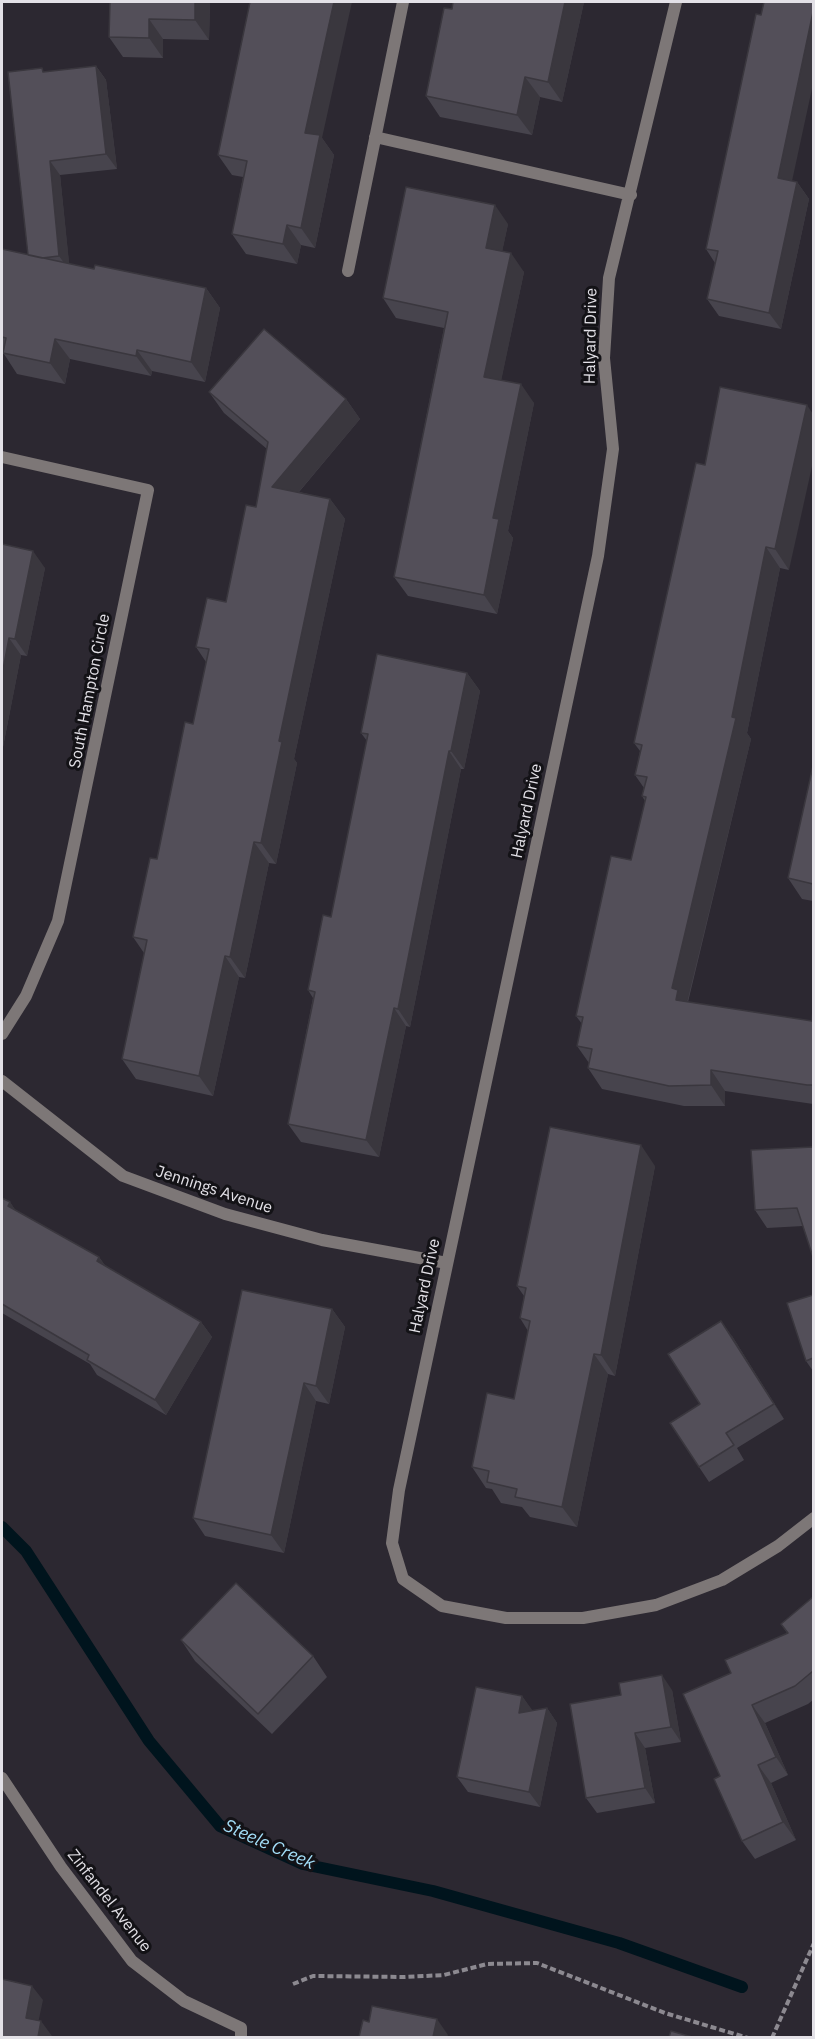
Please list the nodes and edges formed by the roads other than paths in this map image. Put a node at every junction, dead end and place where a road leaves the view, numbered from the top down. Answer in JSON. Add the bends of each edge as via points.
{"nodes":[{"id":1,"x":403,"y":2,"type":"edge"},
{"id":2,"x":676,"y":2,"type":"edge"},
{"id":3,"x":375,"y":137,"type":"junction"},
{"id":4,"x":631,"y":195,"type":"junction"},
{"id":5,"x":348,"y":271,"type":"dead end"},
{"id":6,"x":2,"y":457,"type":"edge"},
{"id":7,"x":2,"y":1034,"type":"edge"},
{"id":8,"x":2,"y":1081,"type":"edge"},
{"id":9,"x":447,"y":1263,"type":"junction"},
{"id":10,"x":813,"y":1518,"type":"edge"},
{"id":11,"x":2,"y":1778,"type":"edge"},
{"id":12,"x":241,"y":2037,"type":"edge"}],
"edges":[{"from":1,"to":3,"type":"street"},
{"from":2,"to":4,"type":"street","name":"Halyard Drive"},
{"from":3,"to":4,"type":"street"},
{"from":3,"to":5,"type":"street"},
{"from":4,"to":9,"type":"street","name":"Halyard Drive","via":[[609,279],[604,358],[613,449],[598,556]]},
{"from":6,"to":7,"type":"street","name":"South Hampton Circle","via":[[148,490],[58,921],[26,996]]},
{"from":8,"to":9,"type":"street","name":"Jennings Avenue","via":[[123,1176],[225,1214],[322,1240]]},
{"from":9,"to":10,"type":"street","name":"Halyard Drive","via":[[399,1490],[392,1543],[403,1579],[442,1606],[506,1618],[584,1618],[657,1605],[722,1580],[778,1546]]},
{"from":11,"to":12,"type":"street","name":"Zinfandel Avenue","via":[[61,1867],[132,1961],[184,2001],[241,2028]]}]}
